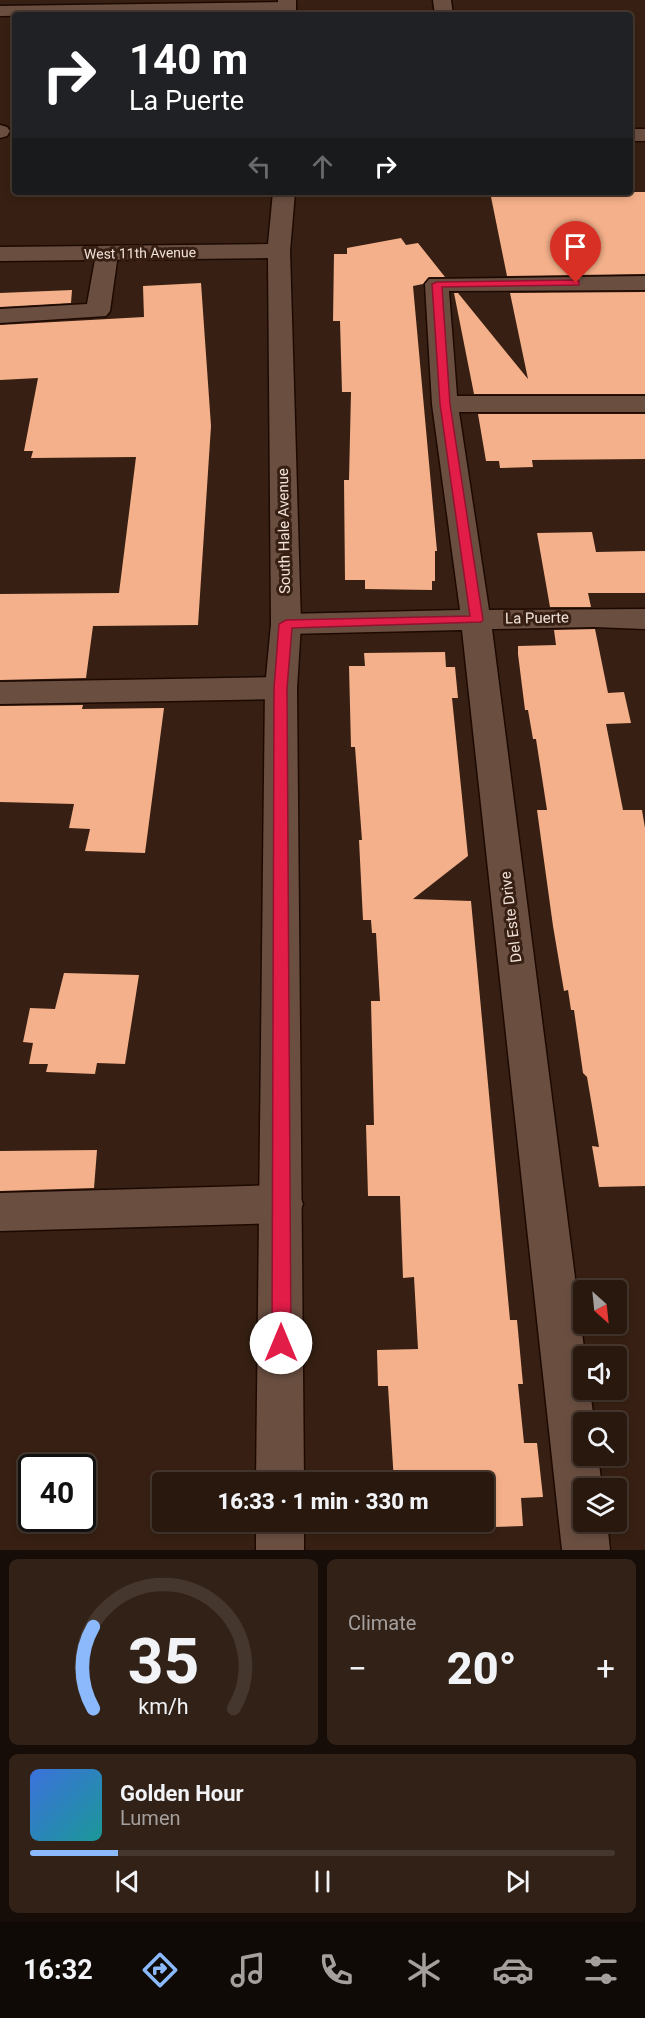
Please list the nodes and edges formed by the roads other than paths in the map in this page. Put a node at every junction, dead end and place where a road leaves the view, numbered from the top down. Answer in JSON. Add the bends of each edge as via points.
{"nodes":[{"id":1,"x":287,"y":7,"type":"edge"},
{"id":2,"x":0,"y":11,"type":"edge"},
{"id":3,"x":284,"y":195,"type":"edge"},
{"id":4,"x":279,"y":251,"type":"junction"},
{"id":5,"x":0,"y":254,"type":"edge"},
{"id":6,"x":107,"y":254,"type":"junction"},
{"id":7,"x":645,"y":283,"type":"edge"},
{"id":8,"x":0,"y":316,"type":"edge"},
{"id":9,"x":445,"y":404,"type":"junction"},
{"id":10,"x":645,"y":404,"type":"edge"},
{"id":11,"x":476,"y":620,"type":"junction"},
{"id":12,"x":645,"y":620,"type":"edge"},
{"id":13,"x":286,"y":624,"type":"junction"},
{"id":14,"x":281,"y":688,"type":"junction"},
{"id":15,"x":0,"y":693,"type":"edge"},
{"id":16,"x":282,"y":1204,"type":"junction"},
{"id":17,"x":0,"y":1212,"type":"edge"},
{"id":18,"x":280,"y":1472,"type":"edge"},
{"id":19,"x":280,"y":1532,"type":"edge"},
{"id":20,"x":280,"y":1550,"type":"edge"},
{"id":21,"x":586,"y":1550,"type":"edge"}],
"edges":[{"from":1,"to":2,"type":"street"},
{"from":3,"to":4,"type":"street","name":"South Hale Avenue"},
{"from":4,"to":6,"type":"street","name":"West 11th Avenue"},
{"from":4,"to":13,"type":"street","name":"South Hale Avenue"},
{"from":5,"to":6,"type":"street","name":"West 11th Avenue"},
{"from":6,"to":8,"type":"street","via":[[98,311]]},
{"from":7,"to":9,"type":"street","name":"Del Este Drive","via":[[437,284]]},
{"from":9,"to":10,"type":"street"},
{"from":9,"to":11,"type":"street","name":"Del Este Drive"},
{"from":11,"to":12,"type":"street","name":"La Puerte"},
{"from":11,"to":13,"type":"street","name":"La Puerte"},
{"from":11,"to":21,"type":"street","name":"Del Este Drive"},
{"from":13,"to":14,"type":"street","name":"South Hale Avenue"},
{"from":14,"to":15,"type":"street"},
{"from":14,"to":16,"type":"street","name":"South Hale Avenue"},
{"from":16,"to":17,"type":"street"},
{"from":16,"to":18,"type":"street","name":"South Hale Avenue"},
{"from":19,"to":20,"type":"street"}]}
